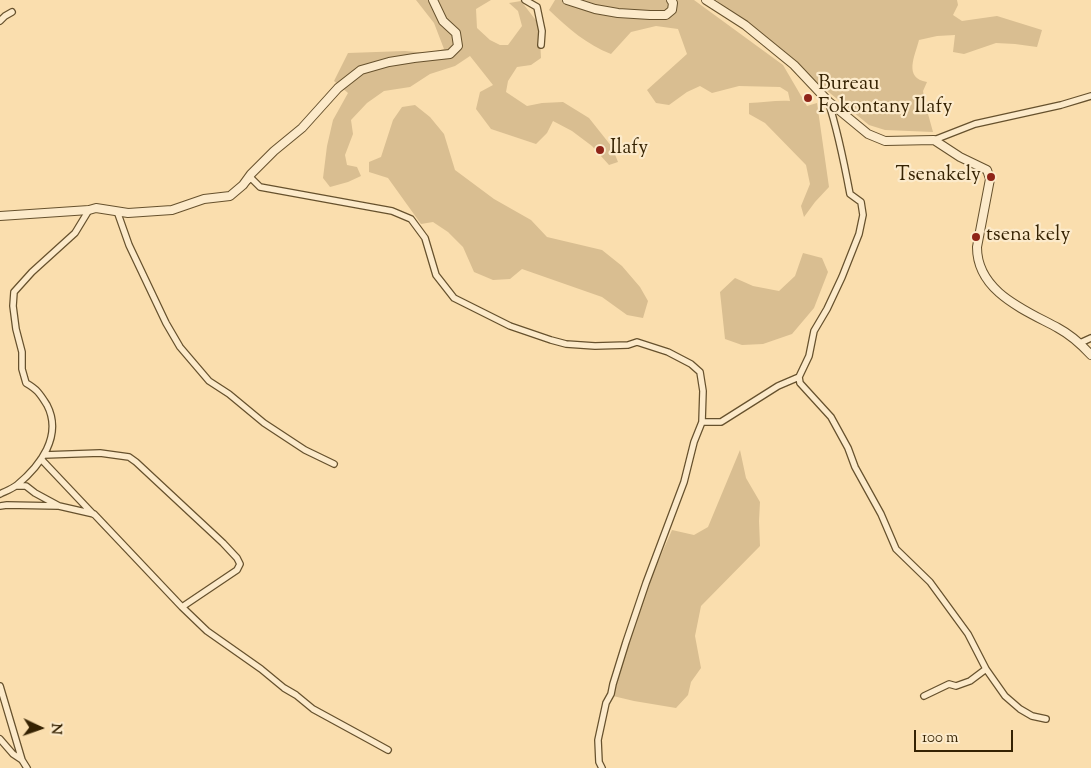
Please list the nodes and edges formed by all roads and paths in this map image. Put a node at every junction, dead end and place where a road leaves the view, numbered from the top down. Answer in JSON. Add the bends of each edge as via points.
{"nodes":[{"id":1,"x":433,"y":0,"type":"edge"},
{"id":2,"x":525,"y":0,"type":"edge"},
{"id":3,"x":567,"y":0,"type":"edge"},
{"id":4,"x":671,"y":0,"type":"edge"},
{"id":5,"x":706,"y":0,"type":"edge"},
{"id":6,"x":12,"y":12,"type":"dead end"},
{"id":7,"x":0,"y":21,"type":"edge"},
{"id":8,"x":540,"y":46,"type":"dead end"},
{"id":9,"x":1091,"y":96,"type":"edge"},
{"id":10,"x":828,"y":101,"type":"junction"},
{"id":11,"x":934,"y":140,"type":"junction"},
{"id":12,"x":243,"y":185,"type":"junction"},
{"id":13,"x":89,"y":210,"type":"junction"},
{"id":14,"x":117,"y":211,"type":"junction"},
{"id":15,"x":0,"y":216,"type":"edge"},
{"id":16,"x":1091,"y":338,"type":"edge"},
{"id":17,"x":1080,"y":343,"type":"junction"},
{"id":18,"x":1091,"y":355,"type":"edge"},
{"id":19,"x":799,"y":377,"type":"junction"},
{"id":20,"x":702,"y":422,"type":"junction"},
{"id":21,"x":42,"y":457,"type":"junction"},
{"id":22,"x":334,"y":464,"type":"dead end"},
{"id":23,"x":16,"y":486,"type":"junction"},
{"id":24,"x":0,"y":494,"type":"edge"},
{"id":25,"x":0,"y":506,"type":"edge"},
{"id":26,"x":59,"y":506,"type":"junction"},
{"id":27,"x":94,"y":514,"type":"junction"},
{"id":28,"x":182,"y":607,"type":"junction"},
{"id":29,"x":986,"y":670,"type":"junction"},
{"id":30,"x":0,"y":686,"type":"edge"},
{"id":31,"x":924,"y":696,"type":"dead end"},
{"id":32,"x":1046,"y":719,"type":"dead end"},
{"id":33,"x":0,"y":739,"type":"edge"},
{"id":34,"x":388,"y":750,"type":"dead end"},
{"id":35,"x":22,"y":760,"type":"junction"},
{"id":36,"x":27,"y":768,"type":"edge"},
{"id":37,"x":602,"y":768,"type":"edge"}],
"edges":[{"from":1,"to":12,"type":"street","via":[[443,21],[456,33],[458,46],[450,54],[389,62],[361,70],[338,88]]},
{"from":2,"to":8,"type":"street","via":[[537,7],[542,31]]},
{"from":3,"to":4,"type":"street","via":[[595,9],[650,15],[666,15],[672,10]]},
{"from":5,"to":10,"type":"street","via":[[745,25],[787,59]]},
{"from":6,"to":7,"type":"street"},
{"from":9,"to":11,"type":"street","via":[[975,124]]},
{"from":10,"to":11,"type":"street","via":[[868,134],[885,141]]},
{"from":10,"to":19,"type":"street","via":[[850,194],[861,202],[863,215],[842,277],[814,330],[809,356]]},
{"from":11,"to":17,"type":"street","via":[[987,170],[989,175],[976,247],[986,278],[1003,297]]},
{"from":12,"to":14,"type":"street","via":[[230,196],[172,210]]},
{"from":12,"to":20,"type":"street","via":[[251,178],[260,187],[392,211],[411,219],[425,238],[436,275],[454,298],[510,326],[566,344],[595,346],[638,342],[691,364],[700,372],[704,391]]},
{"from":13,"to":14,"type":"street"},
{"from":13,"to":15,"type":"street"},
{"from":13,"to":21,"type":"street","via":[[75,233],[14,292],[16,329],[26,383],[40,393],[52,422],[49,446]]},
{"from":14,"to":22,"type":"street","via":[[129,246],[166,323],[180,348],[209,382],[305,450]]},
{"from":16,"to":17,"type":"street"},
{"from":17,"to":18,"type":"street"},
{"from":19,"to":20,"type":"street","via":[[778,386],[720,422]]},
{"from":19,"to":29,"type":"street","via":[[800,383],[831,418],[896,549],[930,582],[968,634]]},
{"from":20,"to":37,"type":"street","via":[[606,704],[598,740]]},
{"from":21,"to":23,"type":"street","via":[[40,463]]},
{"from":21,"to":27,"type":"street"},
{"from":21,"to":28,"type":"street","via":[[100,452],[129,457],[237,558],[240,564],[237,570]]},
{"from":23,"to":24,"type":"street"},
{"from":23,"to":26,"type":"street","via":[[26,486]]},
{"from":25,"to":26,"type":"street"},
{"from":26,"to":27,"type":"street"},
{"from":27,"to":28,"type":"street"},
{"from":28,"to":34,"type":"street","via":[[207,631],[313,709]]},
{"from":29,"to":31,"type":"street","via":[[970,681],[956,686],[949,684]]},
{"from":29,"to":32,"type":"street","via":[[1005,696],[1020,709]]},
{"from":30,"to":35,"type":"street"},
{"from":33,"to":35,"type":"street"},
{"from":35,"to":36,"type":"street"}]}
